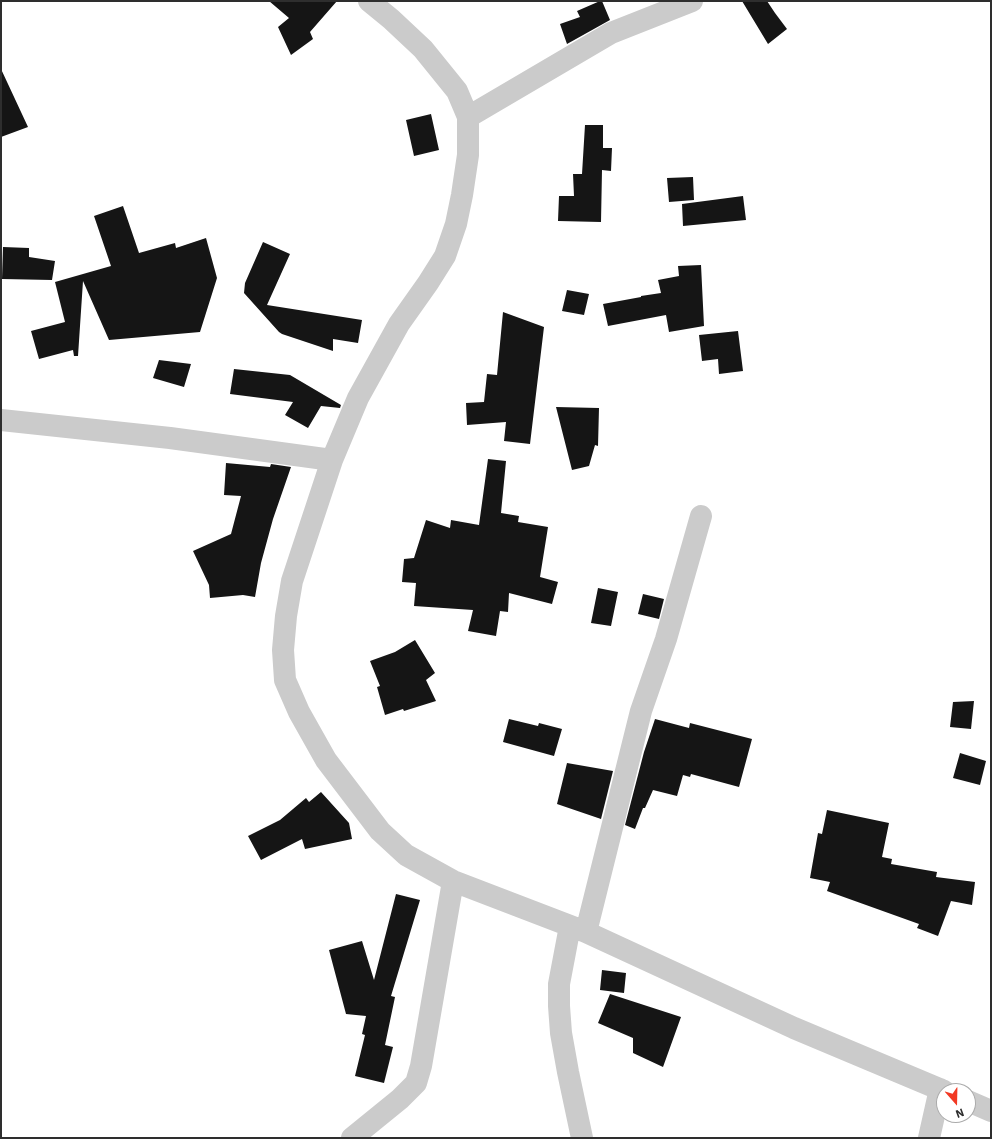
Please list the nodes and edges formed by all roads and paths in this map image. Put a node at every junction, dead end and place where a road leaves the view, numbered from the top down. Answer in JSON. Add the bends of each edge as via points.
{"nodes":[{"id":1,"x":369,"y":1,"type":"edge"},
{"id":2,"x":692,"y":1,"type":"edge"},
{"id":3,"x":468,"y":118,"type":"junction"},
{"id":4,"x":1,"y":420,"type":"edge"},
{"id":5,"x":332,"y":460,"type":"junction"},
{"id":6,"x":700,"y":516,"type":"dead end"},
{"id":7,"x":453,"y":881,"type":"junction"},
{"id":8,"x":578,"y":929,"type":"junction"},
{"id":9,"x":936,"y":1087,"type":"edge"},
{"id":10,"x":976,"y":1104,"type":"edge"},
{"id":11,"x":991,"y":1111,"type":"edge"},
{"id":12,"x":936,"y":1112,"type":"edge"},
{"id":13,"x":352,"y":1138,"type":"edge"},
{"id":14,"x":582,"y":1138,"type":"edge"},
{"id":15,"x":929,"y":1138,"type":"edge"}],
"edges":[{"from":1,"to":3,"type":"street","via":[[423,49],[457,91]]},
{"from":2,"to":3,"type":"street","via":[[611,32]]},
{"from":3,"to":5,"type":"street","via":[[468,155],[462,194],[456,224],[445,256],[399,324],[358,398]]},
{"from":4,"to":5,"type":"street","via":[[178,438]]},
{"from":5,"to":7,"type":"street","via":[[292,581],[283,650],[285,680],[299,712],[326,760],[380,831],[406,855]]},
{"from":6,"to":8,"type":"street","via":[[666,639],[641,711]]},
{"from":7,"to":8,"type":"street"},
{"from":7,"to":13,"type":"street","via":[[416,1083]]},
{"from":8,"to":9,"type":"street","via":[[801,1031]]},
{"from":8,"to":14,"type":"street","via":[[559,984],[559,1006],[561,1033]]},
{"from":10,"to":11,"type":"street"},
{"from":12,"to":15,"type":"street"}]}
